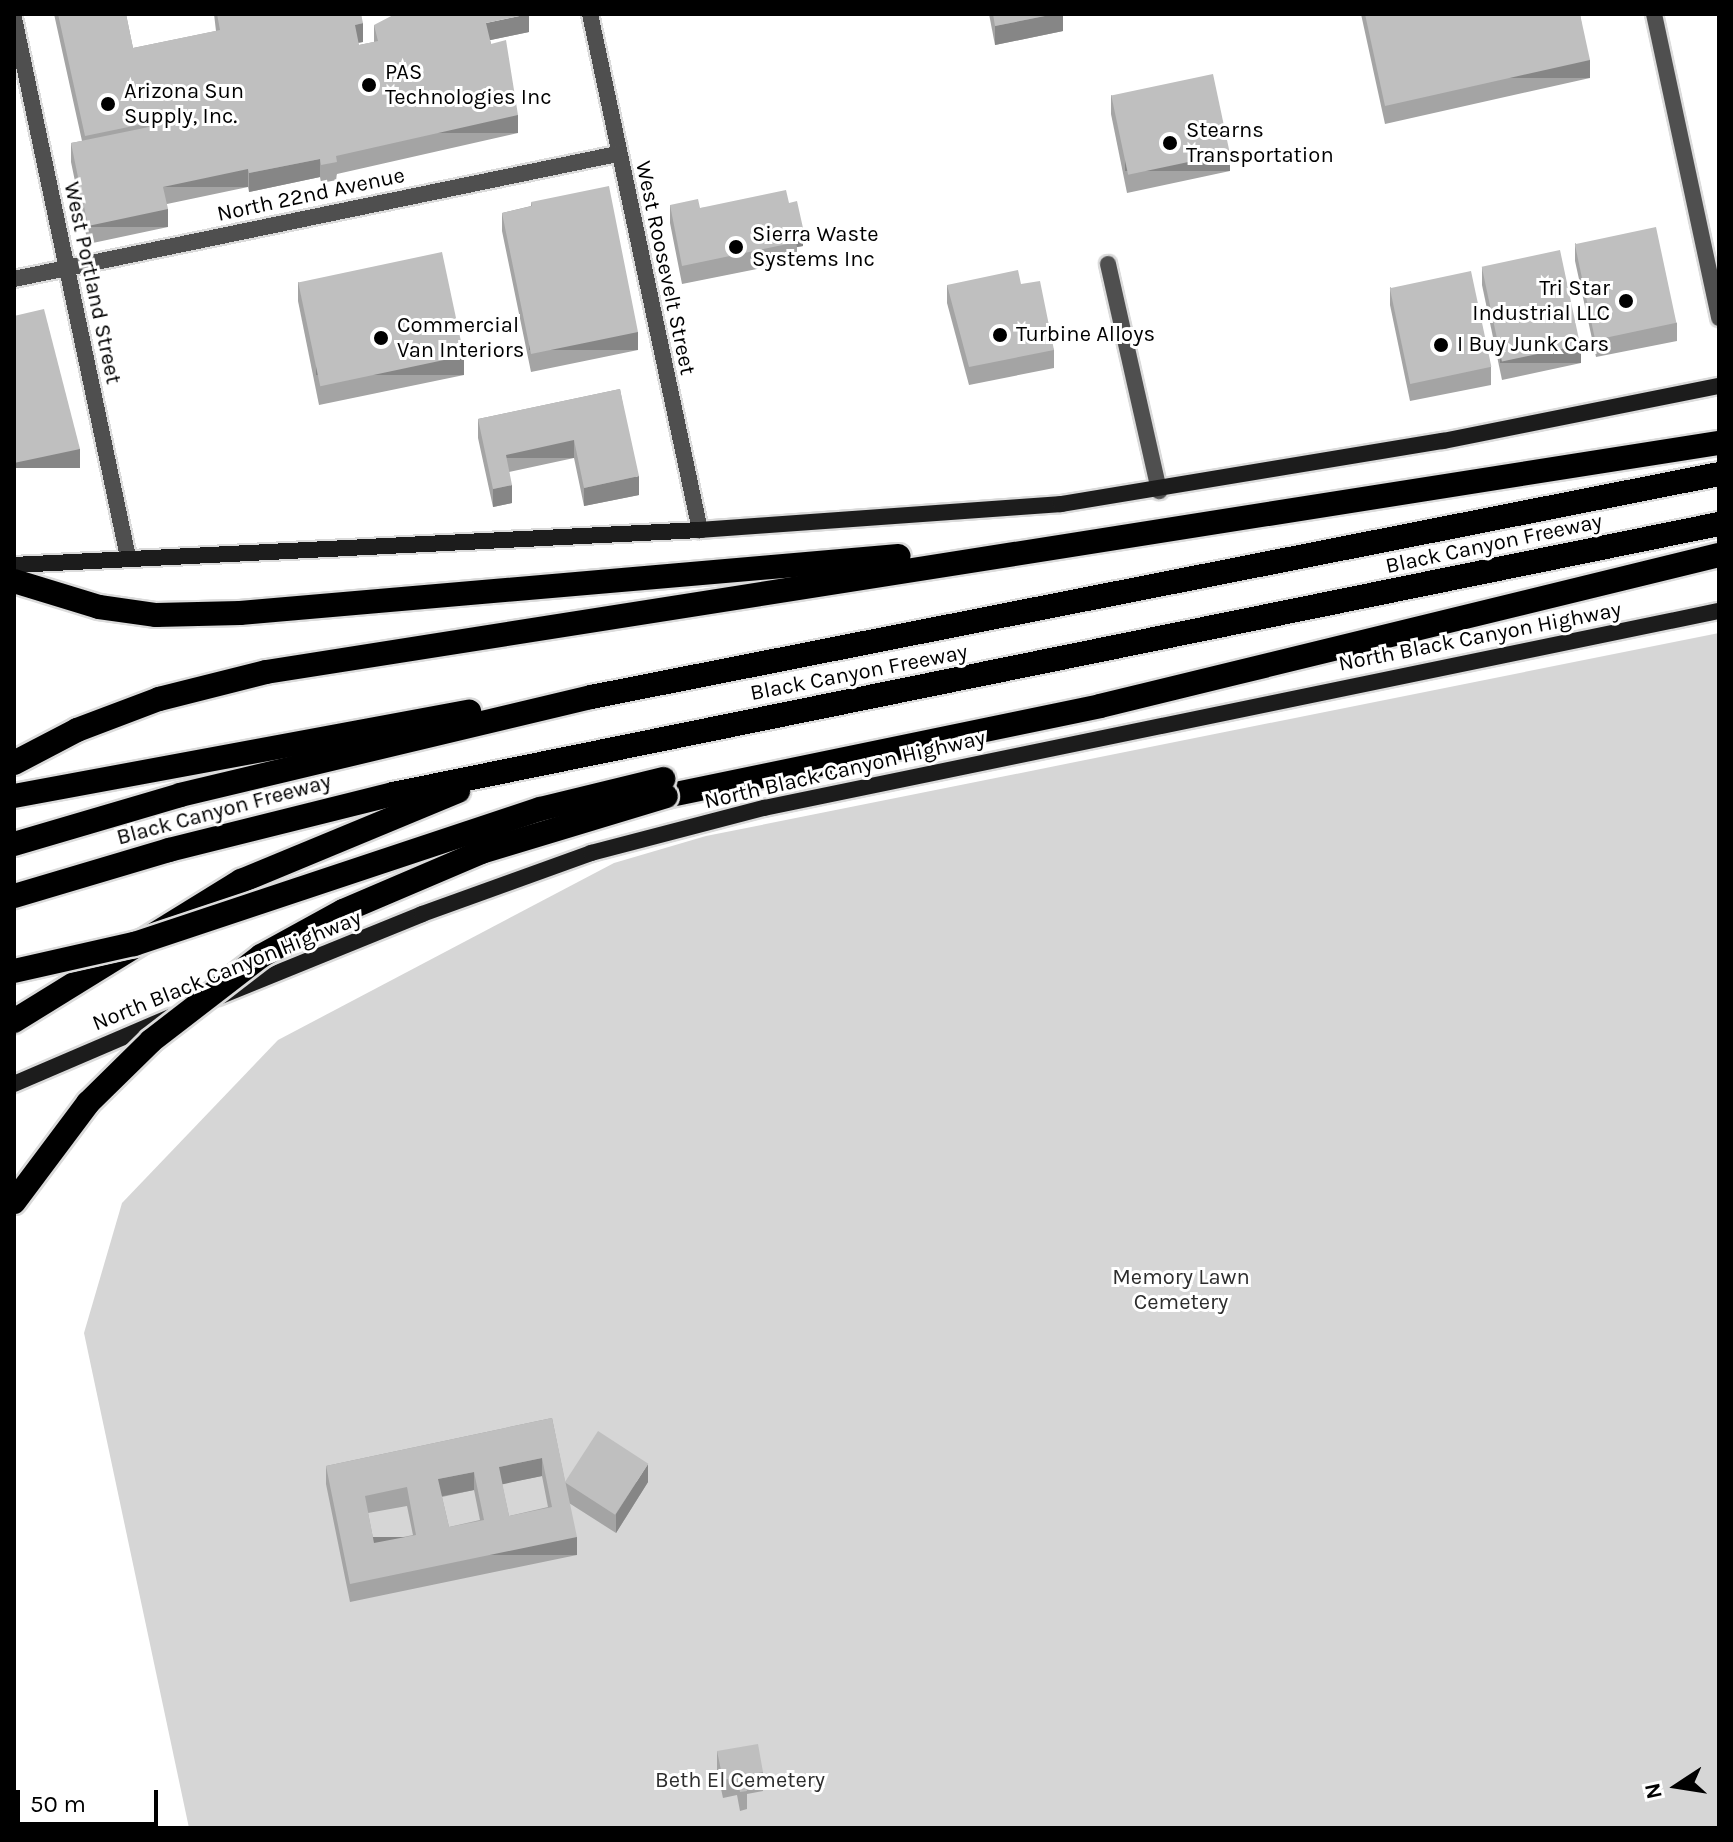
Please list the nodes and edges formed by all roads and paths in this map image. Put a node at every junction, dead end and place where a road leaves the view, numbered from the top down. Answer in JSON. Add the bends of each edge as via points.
{"nodes":[{"id":1,"x":590,"y":14,"type":"edge"},
{"id":2,"x":1654,"y":14,"type":"edge"},
{"id":3,"x":14,"y":18,"type":"edge"},
{"id":4,"x":617,"y":154,"type":"junction"},
{"id":5,"x":1108,"y":264,"type":"dead end"},
{"id":6,"x":65,"y":269,"type":"junction"},
{"id":7,"x":14,"y":279,"type":"edge"},
{"id":8,"x":1719,"y":318,"type":"edge"},
{"id":9,"x":1719,"y":386,"type":"edge"},
{"id":10,"x":1719,"y":443,"type":"edge"},
{"id":11,"x":1719,"y":474,"type":"edge"},
{"id":12,"x":1159,"y":491,"type":"junction"},
{"id":13,"x":1719,"y":524,"type":"edge"},
{"id":14,"x":700,"y":530,"type":"junction"},
{"id":15,"x":998,"y":554,"type":"junction"},
{"id":16,"x":1719,"y":555,"type":"edge"},
{"id":17,"x":128,"y":557,"type":"junction"},
{"id":18,"x":14,"y":565,"type":"edge"},
{"id":19,"x":14,"y":581,"type":"edge"},
{"id":20,"x":1719,"y":611,"type":"edge"},
{"id":21,"x":591,"y":697,"type":"junction"},
{"id":22,"x":14,"y":763,"type":"edge"},
{"id":23,"x":513,"y":769,"type":"junction"},
{"id":24,"x":664,"y":788,"type":"junction"},
{"id":25,"x":14,"y":796,"type":"edge"},
{"id":26,"x":14,"y":844,"type":"edge"},
{"id":27,"x":14,"y":896,"type":"edge"},
{"id":28,"x":14,"y":971,"type":"edge"},
{"id":29,"x":14,"y":1021,"type":"edge"},
{"id":30,"x":14,"y":1084,"type":"edge"},
{"id":31,"x":14,"y":1202,"type":"edge"}],
"edges":[{"from":1,"to":4,"type":"street","name":"West Roosevelt Street"},
{"from":2,"to":8,"type":"street"},
{"from":3,"to":6,"type":"street","name":"West Portland Street"},
{"from":4,"to":6,"type":"street","name":"North 22nd Avenue"},
{"from":4,"to":14,"type":"street","name":"West Roosevelt Street"},
{"from":5,"to":12,"type":"street"},
{"from":6,"to":7,"type":"street","name":"North 22nd Avenue"},
{"from":6,"to":17,"type":"street","name":"West Portland Street"},
{"from":9,"to":12,"type":"main road"},
{"from":10,"to":15,"type":"highway"},
{"from":11,"to":21,"type":"highway","name":"Black Canyon Freeway"},
{"from":12,"to":14,"type":"main road","via":[[934,516]]},
{"from":13,"to":23,"type":"highway","name":"Black Canyon Freeway"},
{"from":14,"to":17,"type":"main road"},
{"from":15,"to":19,"type":"highway","via":[[882,556],[240,613],[156,615],[99,607]]},
{"from":15,"to":22,"type":"highway","via":[[266,672],[159,699],[77,730]]},
{"from":16,"to":24,"type":"highway","via":[[1130,699]]},
{"from":17,"to":18,"type":"main road"},
{"from":20,"to":30,"type":"main road","name":"North Black Canyon Highway","via":[[764,808],[591,853],[422,914]]},
{"from":21,"to":25,"type":"highway","via":[[420,718]]},
{"from":21,"to":26,"type":"highway","name":"Black Canyon Freeway","via":[[180,795]]},
{"from":23,"to":27,"type":"highway","name":"Black Canyon Freeway","via":[[266,824]]},
{"from":23,"to":29,"type":"highway","via":[[241,881]]},
{"from":24,"to":28,"type":"highway","bridge":true,"via":[[540,809],[134,944]]},
{"from":24,"to":31,"type":"highway","bridge":true,"via":[[481,852],[343,911],[261,956],[151,1041],[88,1103]]}]}
